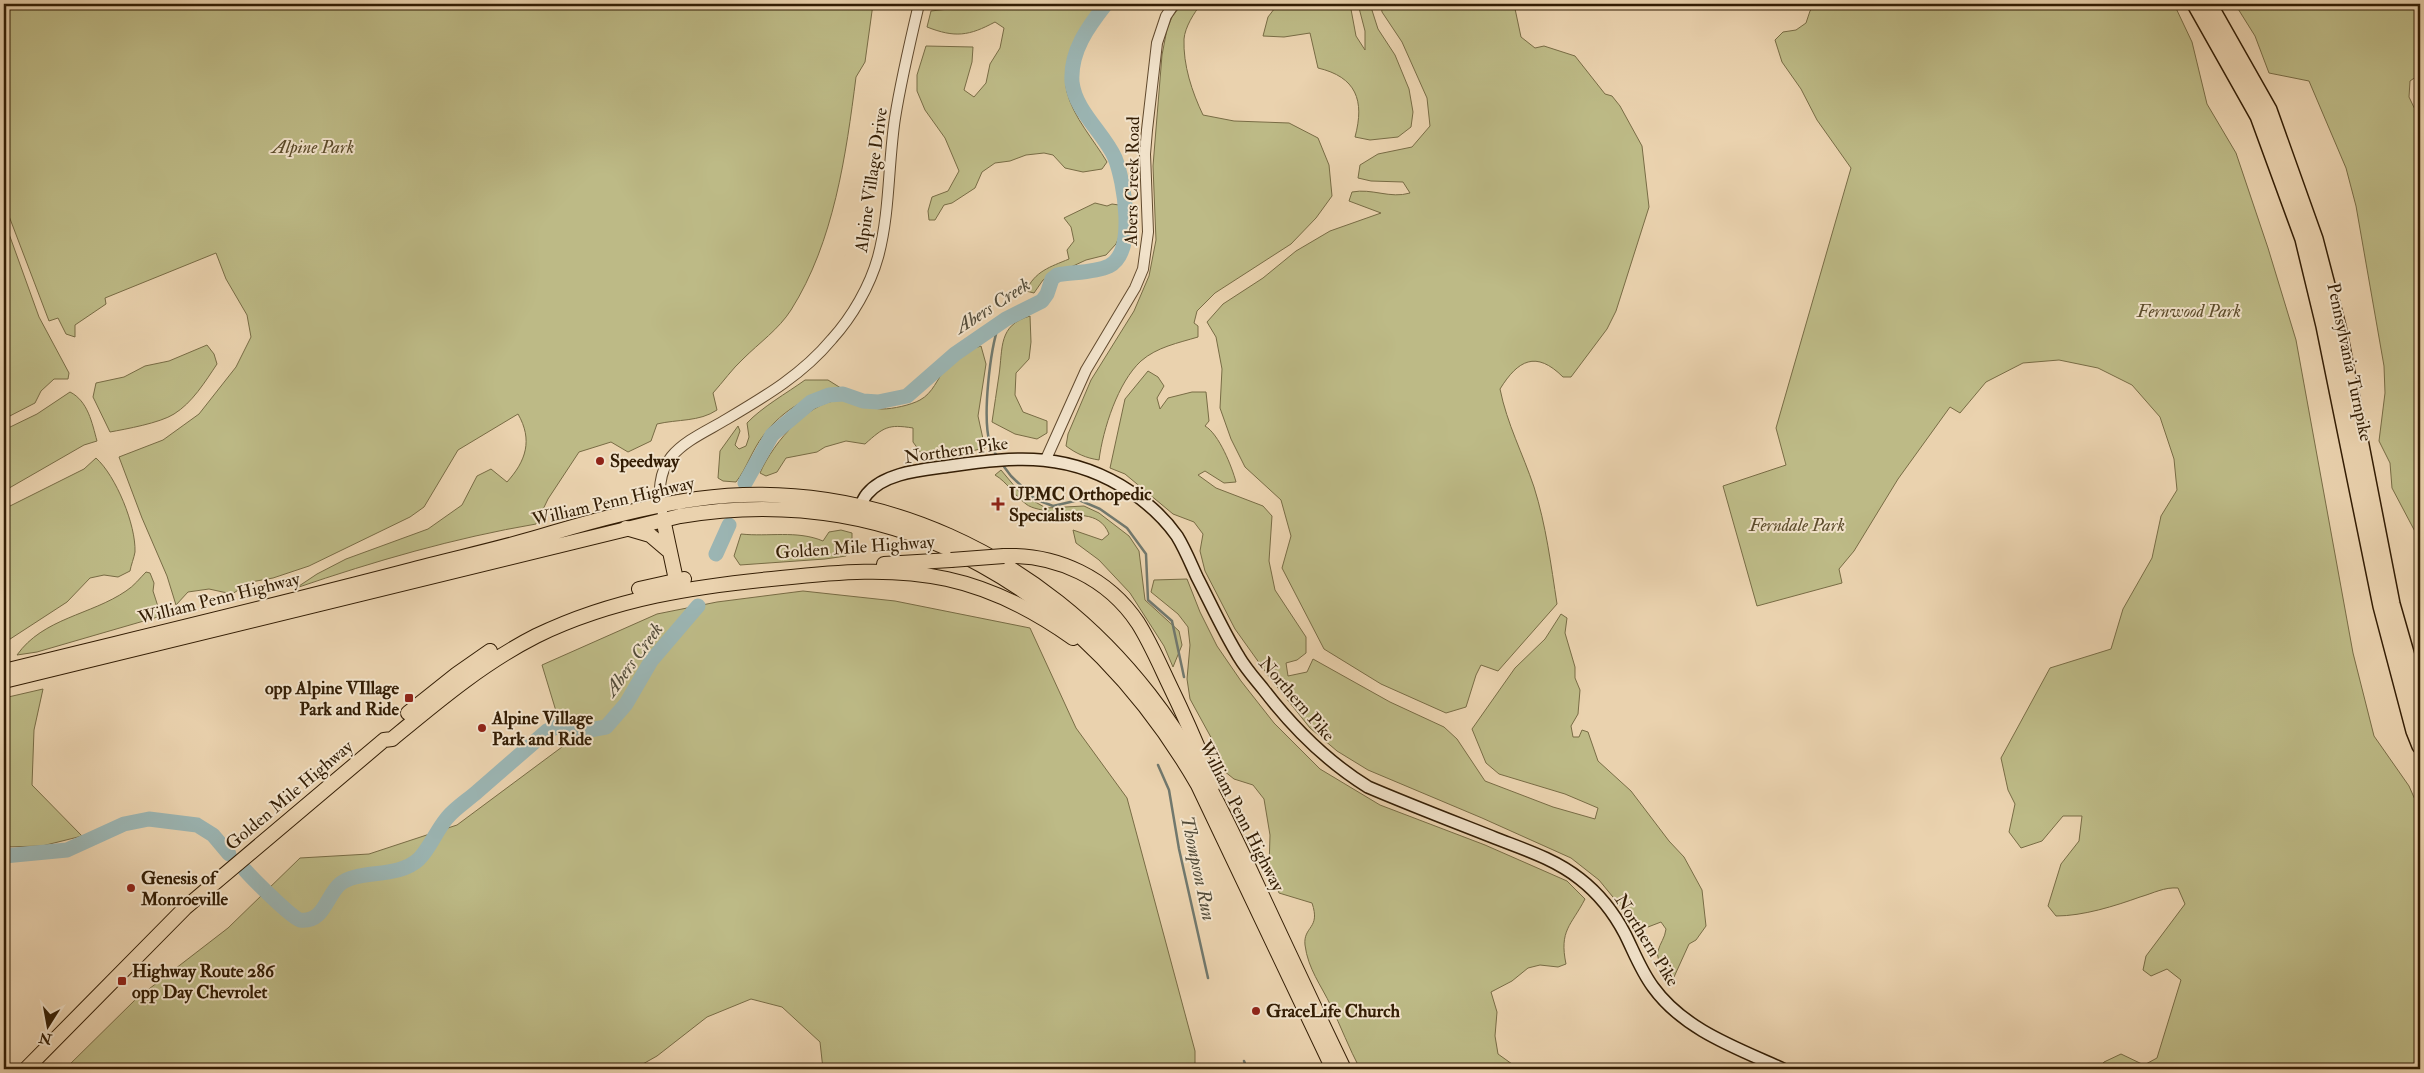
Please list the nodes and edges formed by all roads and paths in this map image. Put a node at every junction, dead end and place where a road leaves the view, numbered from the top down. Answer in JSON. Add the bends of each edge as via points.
{"nodes":[{"id":1,"x":920,"y":4,"type":"edge"},
{"id":2,"x":1174,"y":4,"type":"edge"},
{"id":3,"x":2195,"y":4,"type":"edge"},
{"id":4,"x":2209,"y":4,"type":"edge"},
{"id":5,"x":1046,"y":459,"type":"junction"},
{"id":6,"x":662,"y":512,"type":"junction"},
{"id":7,"x":859,"y":512,"type":"junction"},
{"id":8,"x":625,"y":528,"type":"junction"},
{"id":9,"x":670,"y":552,"type":"junction"},
{"id":10,"x":677,"y":585,"type":"junction"},
{"id":11,"x":1110,"y":664,"type":"junction"},
{"id":12,"x":4,"y":671,"type":"edge"},
{"id":13,"x":4,"y":682,"type":"edge"},
{"id":14,"x":2420,"y":702,"type":"edge"},
{"id":15,"x":2420,"y":746,"type":"edge"},
{"id":16,"x":1227,"y":821,"type":"junction"},
{"id":17,"x":26,"y":1069,"type":"edge"},
{"id":18,"x":1333,"y":1069,"type":"edge"},
{"id":19,"x":1344,"y":1069,"type":"edge"},
{"id":20,"x":1783,"y":1069,"type":"edge"}],
"edges":[{"from":1,"to":6,"type":"street","name":"Alpine Village Drive","via":[[902,75],[878,258],[864,291],[833,338],[804,368],[766,396],[692,440],[672,457],[662,476]]},
{"from":2,"to":5,"type":"street","name":"Abers Creek Road","via":[[1166,16],[1158,43],[1149,111],[1145,154],[1148,232],[1143,268],[1135,288],[1086,370]]},
{"from":3,"to":15,"type":"highway","name":"Pennsylvania Turnpike","via":[[2258,116],[2303,239],[2381,606]]},
{"from":4,"to":14,"type":"highway","name":"Pennsylvania Turnpike","via":[[2269,110],[2315,239],[2338,327],[2392,604]]},
{"from":5,"to":7,"type":"main road","name":"Northern Pike","via":[[998,459],[886,479],[867,494]]},
{"from":5,"to":20,"type":"main road","name":"Northern Pike","via":[[1096,472],[1159,514],[1177,537],[1240,660],[1284,717],[1343,772],[1368,787],[1564,868],[1605,903],[1625,933],[1643,972],[1677,1012],[1709,1034]]},
{"from":6,"to":7,"type":"main road","name":"William Penn Highway","via":[[706,498],[769,495],[823,499]]},
{"from":6,"to":8,"type":"main road","name":"William Penn Highway"},
{"from":6,"to":9,"type":"main road"},
{"from":6,"to":12,"type":"main road","name":"William Penn Highway"},
{"from":7,"to":11,"type":"main road","name":"William Penn Highway","via":[[958,552],[996,572],[1047,607]]},
{"from":7,"to":16,"type":"main road","name":"William Penn Highway","via":[[916,521],[964,542],[1037,587],[1082,623],[1122,663],[1160,709],[1195,760]]},
{"from":8,"to":9,"type":"main road","via":[[650,536]]},
{"from":8,"to":13,"type":"main road","name":"William Penn Highway"},
{"from":9,"to":10,"type":"main road"},
{"from":10,"to":11,"type":"main road","name":"Golden Mile Highway","via":[[853,572],[936,577],[986,591],[1030,610]]},
{"from":10,"to":16,"type":"main road","name":"Golden Mile Highway","bridge":true,"via":[[722,575],[1004,556],[1033,557],[1072,568],[1104,586],[1130,612],[1148,639]]},
{"from":10,"to":17,"type":"main road","name":"Golden Mile Highway","via":[[600,600],[557,617],[513,638],[440,686],[385,732],[384,740],[185,908]]},
{"from":11,"to":18,"type":"main road","name":"William Penn Highway","via":[[1158,722],[1198,785]]},
{"from":16,"to":19,"type":"main road","name":"William Penn Highway"}]}
